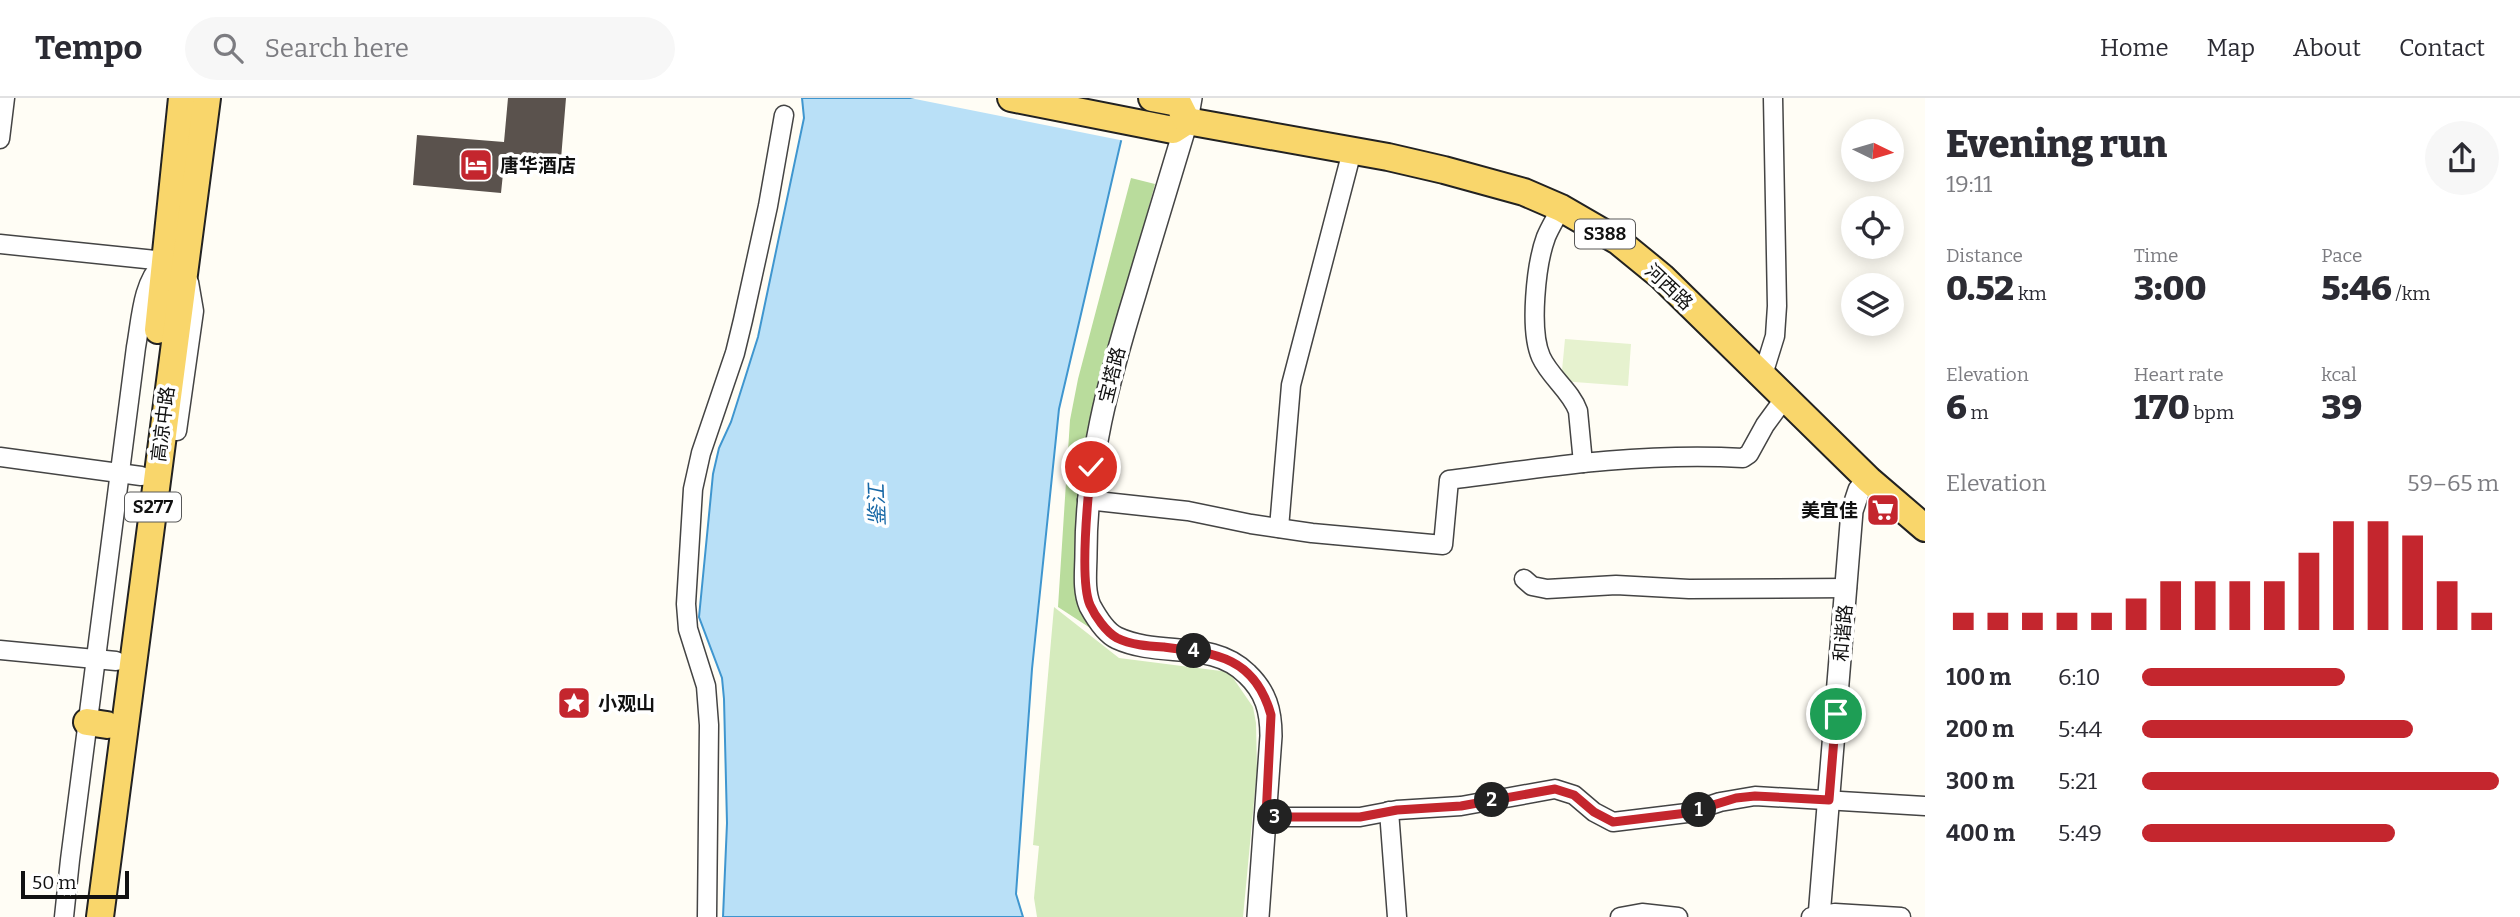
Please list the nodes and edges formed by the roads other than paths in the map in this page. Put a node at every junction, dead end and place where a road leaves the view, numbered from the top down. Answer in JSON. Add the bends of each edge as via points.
{"nodes":[{"id":1,"x":5,"y":98,"type":"edge"},
{"id":2,"x":170,"y":98,"type":"edge"},
{"id":3,"x":182,"y":98,"type":"edge"},
{"id":4,"x":207,"y":98,"type":"edge"},
{"id":5,"x":1011,"y":98,"type":"edge"},
{"id":6,"x":1152,"y":98,"type":"edge"},
{"id":7,"x":1773,"y":98,"type":"edge"},
{"id":8,"x":1182,"y":113,"type":"edge"},
{"id":9,"x":784,"y":114,"type":"dead end"},
{"id":10,"x":0,"y":139,"type":"edge"},
{"id":11,"x":1352,"y":151,"type":"junction"},
{"id":12,"x":176,"y":156,"type":"junction"},
{"id":13,"x":1561,"y":208,"type":"junction"},
{"id":14,"x":0,"y":244,"type":"edge"},
{"id":15,"x":174,"y":263,"type":"junction"},
{"id":16,"x":1762,"y":378,"type":"junction"},
{"id":17,"x":1784,"y":399,"type":"junction"},
{"id":18,"x":0,"y":457,"type":"edge"},
{"id":19,"x":1583,"y":463,"type":"junction"},
{"id":20,"x":130,"y":474,"type":"junction"},
{"id":21,"x":1869,"y":480,"type":"junction"},
{"id":22,"x":1087,"y":500,"type":"junction"},
{"id":23,"x":1279,"y":528,"type":"junction"},
{"id":24,"x":1925,"y":528,"type":"edge"},
{"id":25,"x":1524,"y":579,"type":"dead end"},
{"id":26,"x":1847,"y":588,"type":"junction"},
{"id":27,"x":0,"y":650,"type":"edge"},
{"id":28,"x":105,"y":660,"type":"junction"},
{"id":29,"x":113,"y":731,"type":"junction"},
{"id":30,"x":1829,"y":800,"type":"junction"},
{"id":31,"x":1925,"y":806,"type":"edge"},
{"id":32,"x":1389,"y":811,"type":"junction"},
{"id":33,"x":1266,"y":817,"type":"junction"},
{"id":34,"x":114,"y":855,"type":"junction"},
{"id":35,"x":64,"y":917,"type":"edge"},
{"id":36,"x":82,"y":917,"type":"edge"},
{"id":37,"x":100,"y":917,"type":"edge"},
{"id":38,"x":112,"y":917,"type":"edge"},
{"id":39,"x":707,"y":917,"type":"edge"},
{"id":40,"x":1258,"y":917,"type":"edge"},
{"id":41,"x":1397,"y":917,"type":"edge"},
{"id":42,"x":1620,"y":917,"type":"edge"},
{"id":43,"x":1678,"y":917,"type":"edge"},
{"id":44,"x":1811,"y":917,"type":"edge"},
{"id":45,"x":1819,"y":917,"type":"edge"},
{"id":46,"x":1901,"y":917,"type":"edge"}],
"edges":[{"from":1,"to":10,"type":"street"},
{"from":2,"to":12,"type":"main road"},
{"from":3,"to":12,"type":"main road","name":"高凉中路","number":"S277"},
{"from":4,"to":15,"type":"main road","name":"高凉中路","number":"S277"},
{"from":5,"to":8,"type":"main road","name":"河西路","number":"S388"},
{"from":6,"to":8,"type":"main road","name":"河西路","number":"S388"},
{"from":7,"to":16,"type":"street","via":[[1777,306],[1775,336]]},
{"from":8,"to":11,"type":"main road","name":"河西路","number":"S388"},
{"from":8,"to":22,"type":"street","name":"宝塔路","via":[[1113,365]]},
{"from":9,"to":39,"type":"street","via":[[738,342],[693,489],[686,604],[688,629],[706,686],[709,722]]},
{"from":11,"to":13,"type":"main road","name":"河西路","number":"S388","via":[[1486,181]]},
{"from":11,"to":23,"type":"street","via":[[1291,385]]},
{"from":12,"to":15,"type":"main road","name":"高凉中路","number":"S277"},
{"from":13,"to":16,"type":"main road","name":"河西路","number":"S388","via":[[1618,241],[1662,277]]},
{"from":13,"to":19,"type":"street","via":[[1540,258],[1536,338],[1548,370],[1575,403]]},
{"from":14,"to":15,"type":"street"},
{"from":15,"to":20,"type":"main road","name":"高凉中路","number":"S277"},
{"from":15,"to":29,"type":"main road","name":"高凉中路","number":"S277","via":[[172,411],[158,518]]},
{"from":16,"to":17,"type":"main road","name":"河西路","number":"S388"},
{"from":17,"to":19,"type":"street","via":[[1743,458],[1657,456]]},
{"from":17,"to":21,"type":"main road","name":"河西路","number":"S388"},
{"from":18,"to":20,"type":"street"},
{"from":19,"to":23,"type":"street","via":[[1449,480],[1443,545]]},
{"from":20,"to":28,"type":"main road","name":"高凉中路","number":"S277"},
{"from":21,"to":24,"type":"main road","name":"河西路","number":"S388"},
{"from":21,"to":26,"type":"street","name":"和谐路","via":[[1852,511]]},
{"from":22,"to":23,"type":"street","via":[[1188,511]]},
{"from":22,"to":33,"type":"street","name":"宝塔路","via":[[1086,590],[1101,623],[1116,637],[1144,646],[1219,654],[1256,682],[1267,700],[1272,736]]},
{"from":25,"to":26,"type":"street","via":[[1547,590],[1616,585]]},
{"from":26,"to":30,"type":"street","name":"和谐路"},
{"from":27,"to":28,"type":"street"},
{"from":28,"to":29,"type":"main road","name":"高凉中路","number":"S277"},
{"from":29,"to":34,"type":"main road","name":"高凉中路","number":"S277"},
{"from":29,"to":35,"type":"street"},
{"from":29,"to":36,"type":"main road","name":"高凉中路","number":"S277"},
{"from":30,"to":31,"type":"street"},
{"from":30,"to":32,"type":"street","via":[[1755,796],[1687,813],[1613,822],[1574,795],[1555,789],[1461,806]]},
{"from":30,"to":45,"type":"street","name":"和谐路"},
{"from":32,"to":33,"type":"street","via":[[1360,817]]},
{"from":32,"to":41,"type":"street"},
{"from":33,"to":40,"type":"street","name":"宝塔路"},
{"from":34,"to":37,"type":"main road","name":"高凉中路","number":"S277"},
{"from":34,"to":38,"type":"street"},
{"from":42,"to":43,"type":"street","via":[[1642,913]]},
{"from":44,"to":45,"type":"street"},
{"from":45,"to":46,"type":"street","via":[[1835,913]]}]}
